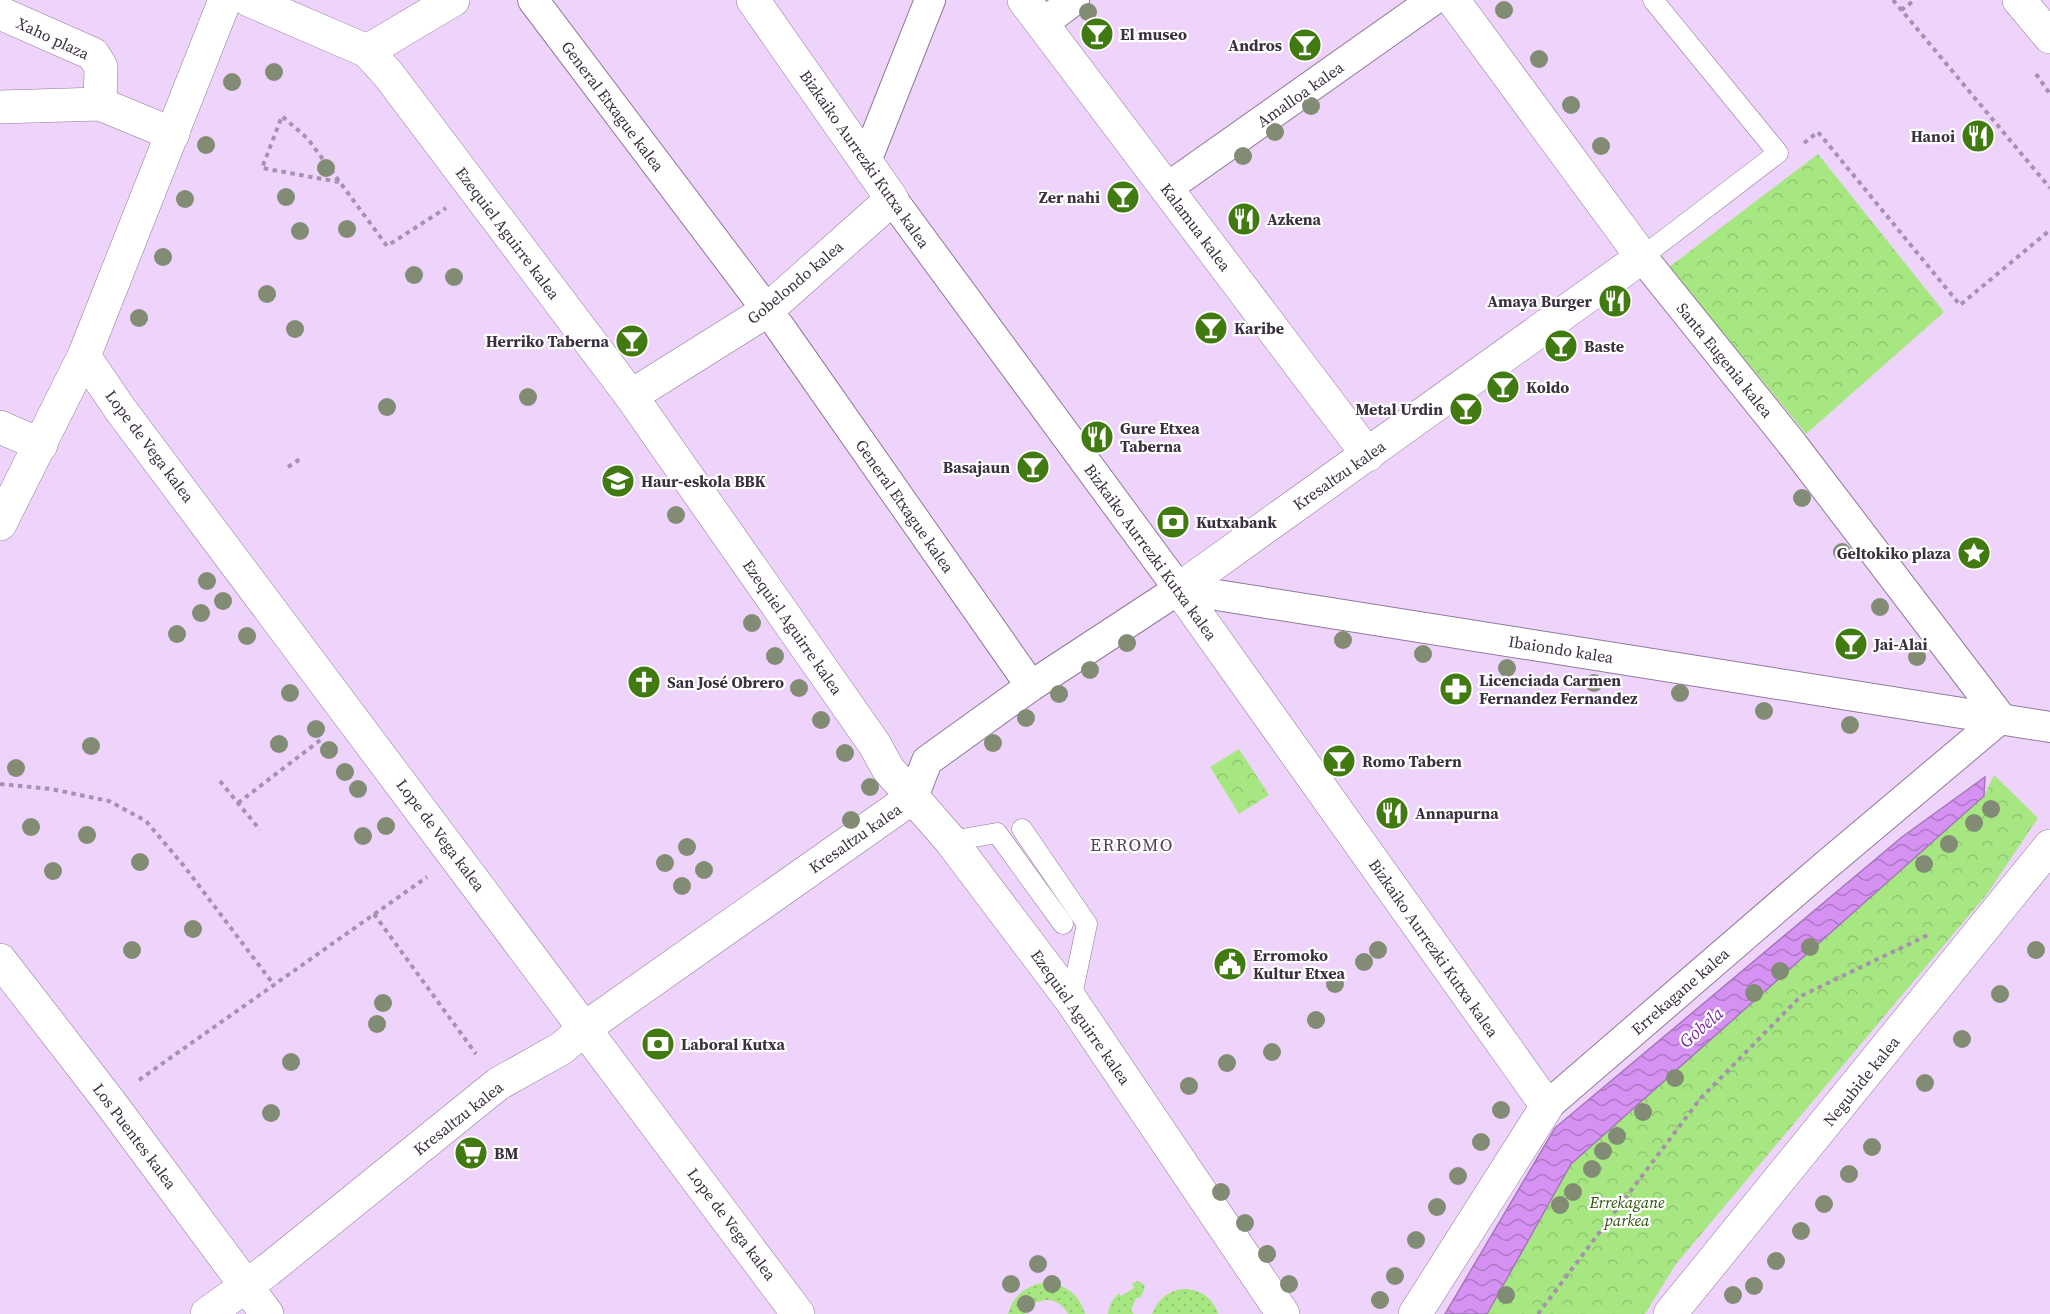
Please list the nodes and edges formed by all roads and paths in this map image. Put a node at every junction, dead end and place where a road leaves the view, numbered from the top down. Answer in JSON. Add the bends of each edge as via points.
{"nodes":[{"id":1,"x":225,"y":0,"type":"edge"},
{"id":2,"x":249,"y":0,"type":"edge"},
{"id":3,"x":453,"y":0,"type":"edge"},
{"id":4,"x":533,"y":0,"type":"edge"},
{"id":5,"x":753,"y":0,"type":"edge"},
{"id":6,"x":930,"y":0,"type":"edge"},
{"id":7,"x":1074,"y":0,"type":"edge"},
{"id":8,"x":1433,"y":0,"type":"edge"},
{"id":9,"x":1453,"y":0,"type":"edge"},
{"id":10,"x":1653,"y":0,"type":"edge"},
{"id":11,"x":1893,"y":0,"type":"edge"},
{"id":12,"x":1915,"y":0,"type":"edge"},
{"id":13,"x":2019,"y":0,"type":"edge"},
{"id":14,"x":1901,"y":10,"type":"junction"},
{"id":15,"x":1033,"y":12,"type":"edge"},
{"id":16,"x":0,"y":13,"type":"edge"},
{"id":17,"x":2050,"y":38,"type":"edge"},
{"id":18,"x":367,"y":51,"type":"junction"},
{"id":19,"x":2036,"y":74,"type":"dead end"},
{"id":20,"x":2050,"y":94,"type":"edge"},
{"id":21,"x":100,"y":104,"type":"junction"},
{"id":22,"x":0,"y":107,"type":"edge"},
{"id":23,"x":1818,"y":132,"type":"dead end"},
{"id":24,"x":173,"y":134,"type":"junction"},
{"id":25,"x":866,"y":161,"type":"junction"},
{"id":26,"x":339,"y":182,"type":"junction"},
{"id":27,"x":1167,"y":188,"type":"junction"},
{"id":28,"x":2050,"y":188,"type":"edge"},
{"id":29,"x":474,"y":189,"type":"junction"},
{"id":30,"x":892,"y":199,"type":"junction"},
{"id":31,"x":2050,"y":230,"type":"edge"},
{"id":32,"x":1642,"y":257,"type":"junction"},
{"id":33,"x":758,"y":298,"type":"dead end"},
{"id":34,"x":778,"y":326,"type":"dead end"},
{"id":35,"x":84,"y":356,"type":"junction"},
{"id":36,"x":631,"y":396,"type":"junction"},
{"id":37,"x":0,"y":428,"type":"edge"},
{"id":38,"x":41,"y":445,"type":"junction"},
{"id":39,"x":1368,"y":455,"type":"junction"},
{"id":40,"x":300,"y":459,"type":"dead end"},
{"id":41,"x":288,"y":467,"type":"dead end"},
{"id":42,"x":0,"y":524,"type":"edge"},
{"id":43,"x":1179,"y":589,"type":"junction"},
{"id":44,"x":1031,"y":686,"type":"junction"},
{"id":45,"x":352,"y":716,"type":"junction"},
{"id":46,"x":2001,"y":718,"type":"junction"},
{"id":47,"x":2050,"y":726,"type":"edge"},
{"id":48,"x":220,"y":781,"type":"dead end"},
{"id":49,"x":0,"y":784,"type":"edge"},
{"id":50,"x":913,"y":797,"type":"junction"},
{"id":51,"x":238,"y":803,"type":"junction"},
{"id":52,"x":1022,"y":829,"type":"dead end"},
{"id":53,"x":260,"y":830,"type":"dead end"},
{"id":54,"x":951,"y":841,"type":"junction"},
{"id":55,"x":2050,"y":846,"type":"edge"},
{"id":56,"x":456,"y":856,"type":"junction"},
{"id":57,"x":374,"y":914,"type":"junction"},
{"id":58,"x":1063,"y":924,"type":"dead end"},
{"id":59,"x":1932,"y":932,"type":"dead end"},
{"id":60,"x":0,"y":960,"type":"edge"},
{"id":61,"x":274,"y":985,"type":"junction"},
{"id":62,"x":1071,"y":1000,"type":"junction"},
{"id":63,"x":585,"y":1028,"type":"junction"},
{"id":64,"x":498,"y":1084,"type":"junction"},
{"id":65,"x":109,"y":1101,"type":"junction"},
{"id":66,"x":1547,"y":1106,"type":"junction"},
{"id":67,"x":246,"y":1287,"type":"junction"},
{"id":68,"x":207,"y":1314,"type":"edge"},
{"id":69,"x":267,"y":1314,"type":"edge"},
{"id":70,"x":798,"y":1314,"type":"edge"},
{"id":71,"x":1283,"y":1314,"type":"edge"},
{"id":72,"x":1415,"y":1314,"type":"edge"},
{"id":73,"x":1538,"y":1314,"type":"edge"},
{"id":74,"x":1670,"y":1314,"type":"edge"}],
"edges":[{"from":1,"to":24,"type":"street"},
{"from":2,"to":18,"type":"street","name":"Ezequiel Aguirre kalea"},
{"from":3,"to":18,"type":"street"},
{"from":4,"to":33,"type":"street","name":"General Etxague kalea"},
{"from":5,"to":25,"type":"street","name":"Bizkaiko Aurrezki Kutxa kalea"},
{"from":6,"to":25,"type":"street"},
{"from":7,"to":15,"type":"street"},
{"from":8,"to":27,"type":"street","name":"Amalloa kalea"},
{"from":9,"to":32,"type":"street","name":"Santa Eugenia kalea"},
{"from":10,"to":32,"type":"lane","via":[[1778,153]]},
{"from":11,"to":14,"type":"path"},
{"from":12,"to":14,"type":"path"},
{"from":13,"to":17,"type":"street"},
{"from":14,"to":28,"type":"path"},
{"from":15,"to":27,"type":"street","name":"Kalamua kalea"},
{"from":16,"to":21,"type":"street","name":"Xaho plaza","via":[[93,54],[101,67]]},
{"from":18,"to":29,"type":"street","name":"Ezequiel Aguirre kalea"},
{"from":19,"to":20,"type":"path"},
{"from":21,"to":22,"type":"street"},
{"from":21,"to":24,"type":"street"},
{"from":23,"to":31,"type":"path","via":[[1960,305]]},
{"from":24,"to":35,"type":"street"},
{"from":25,"to":30,"type":"street","name":"Bizkaiko Aurrezki Kutxa kalea"},
{"from":26,"to":26,"type":"path","via":[[308,139],[282,116],[262,168]]},
{"from":26,"to":29,"type":"path","via":[[387,246]]},
{"from":27,"to":39,"type":"street","name":"Kalamua kalea"},
{"from":29,"to":36,"type":"street","name":"Ezequiel Aguirre kalea"},
{"from":30,"to":36,"type":"street","name":"Gobelondo kalea","via":[[765,312]]},
{"from":30,"to":43,"type":"street","name":"Bizkaiko Aurrezki Kutxa kalea"},
{"from":32,"to":39,"type":"street","name":"Kresaltzu kalea"},
{"from":32,"to":46,"type":"street","name":"Santa Eugenia kalea","via":[[1793,445]]},
{"from":34,"to":44,"type":"street","name":"General Etxague kalea"},
{"from":35,"to":38,"type":"street"},
{"from":35,"to":45,"type":"street","name":"Lope de Vega kalea"},
{"from":36,"to":50,"type":"street","name":"Ezequiel Aguirre kalea","via":[[875,745],[888,770]]},
{"from":37,"to":38,"type":"street"},
{"from":38,"to":42,"type":"street"},
{"from":39,"to":43,"type":"street","name":"Kresaltzu kalea"},
{"from":40,"to":41,"type":"path"},
{"from":43,"to":44,"type":"street","name":"Kresaltzu kalea"},
{"from":43,"to":46,"type":"street","name":"Ibaiondo kalea"},
{"from":43,"to":66,"type":"street","name":"Bizkaiko Aurrezki Kutxa kalea"},
{"from":44,"to":50,"type":"street","name":"Kresaltzu kalea","via":[[927,761]]},
{"from":45,"to":51,"type":"path"},
{"from":45,"to":56,"type":"street","name":"Lope de Vega kalea"},
{"from":46,"to":47,"type":"street","name":"Ibaiondo kalea"},
{"from":46,"to":66,"type":"street","name":"Errekagane kalea"},
{"from":48,"to":51,"type":"path"},
{"from":49,"to":61,"type":"path","via":[[109,801],[146,820]]},
{"from":50,"to":54,"type":"street","name":"Ezequiel Aguirre kalea"},
{"from":50,"to":63,"type":"street","name":"Kresaltzu kalea"},
{"from":51,"to":53,"type":"path"},
{"from":52,"to":62,"type":"lane","via":[[1087,924]]},
{"from":54,"to":58,"type":"lane","via":[[997,833]]},
{"from":54,"to":62,"type":"street","name":"Ezequiel Aguirre kalea"},
{"from":55,"to":74,"type":"street","name":"Negubide kalea"},
{"from":56,"to":57,"type":"path"},
{"from":56,"to":63,"type":"street","name":"Lope de Vega kalea"},
{"from":57,"to":61,"type":"path"},
{"from":57,"to":64,"type":"path"},
{"from":59,"to":73,"type":"path","via":[[1801,996],[1700,1099]]},
{"from":60,"to":65,"type":"street","name":"Los Puentes kalea"},
{"from":61,"to":65,"type":"path"},
{"from":62,"to":71,"type":"street","name":"Ezequiel Aguirre kalea"},
{"from":63,"to":64,"type":"street","name":"Kresaltzu kalea","via":[[562,1048]]},
{"from":63,"to":70,"type":"street","name":"Lope de Vega kalea"},
{"from":64,"to":67,"type":"street","name":"Kresaltzu kalea"},
{"from":65,"to":67,"type":"street","name":"Los Puentes kalea"},
{"from":66,"to":72,"type":"street","name":"Errekagane kalea"},
{"from":67,"to":68,"type":"street","name":"Kresaltzu kalea"},
{"from":67,"to":69,"type":"street","name":"Los Puentes kalea"}]}
